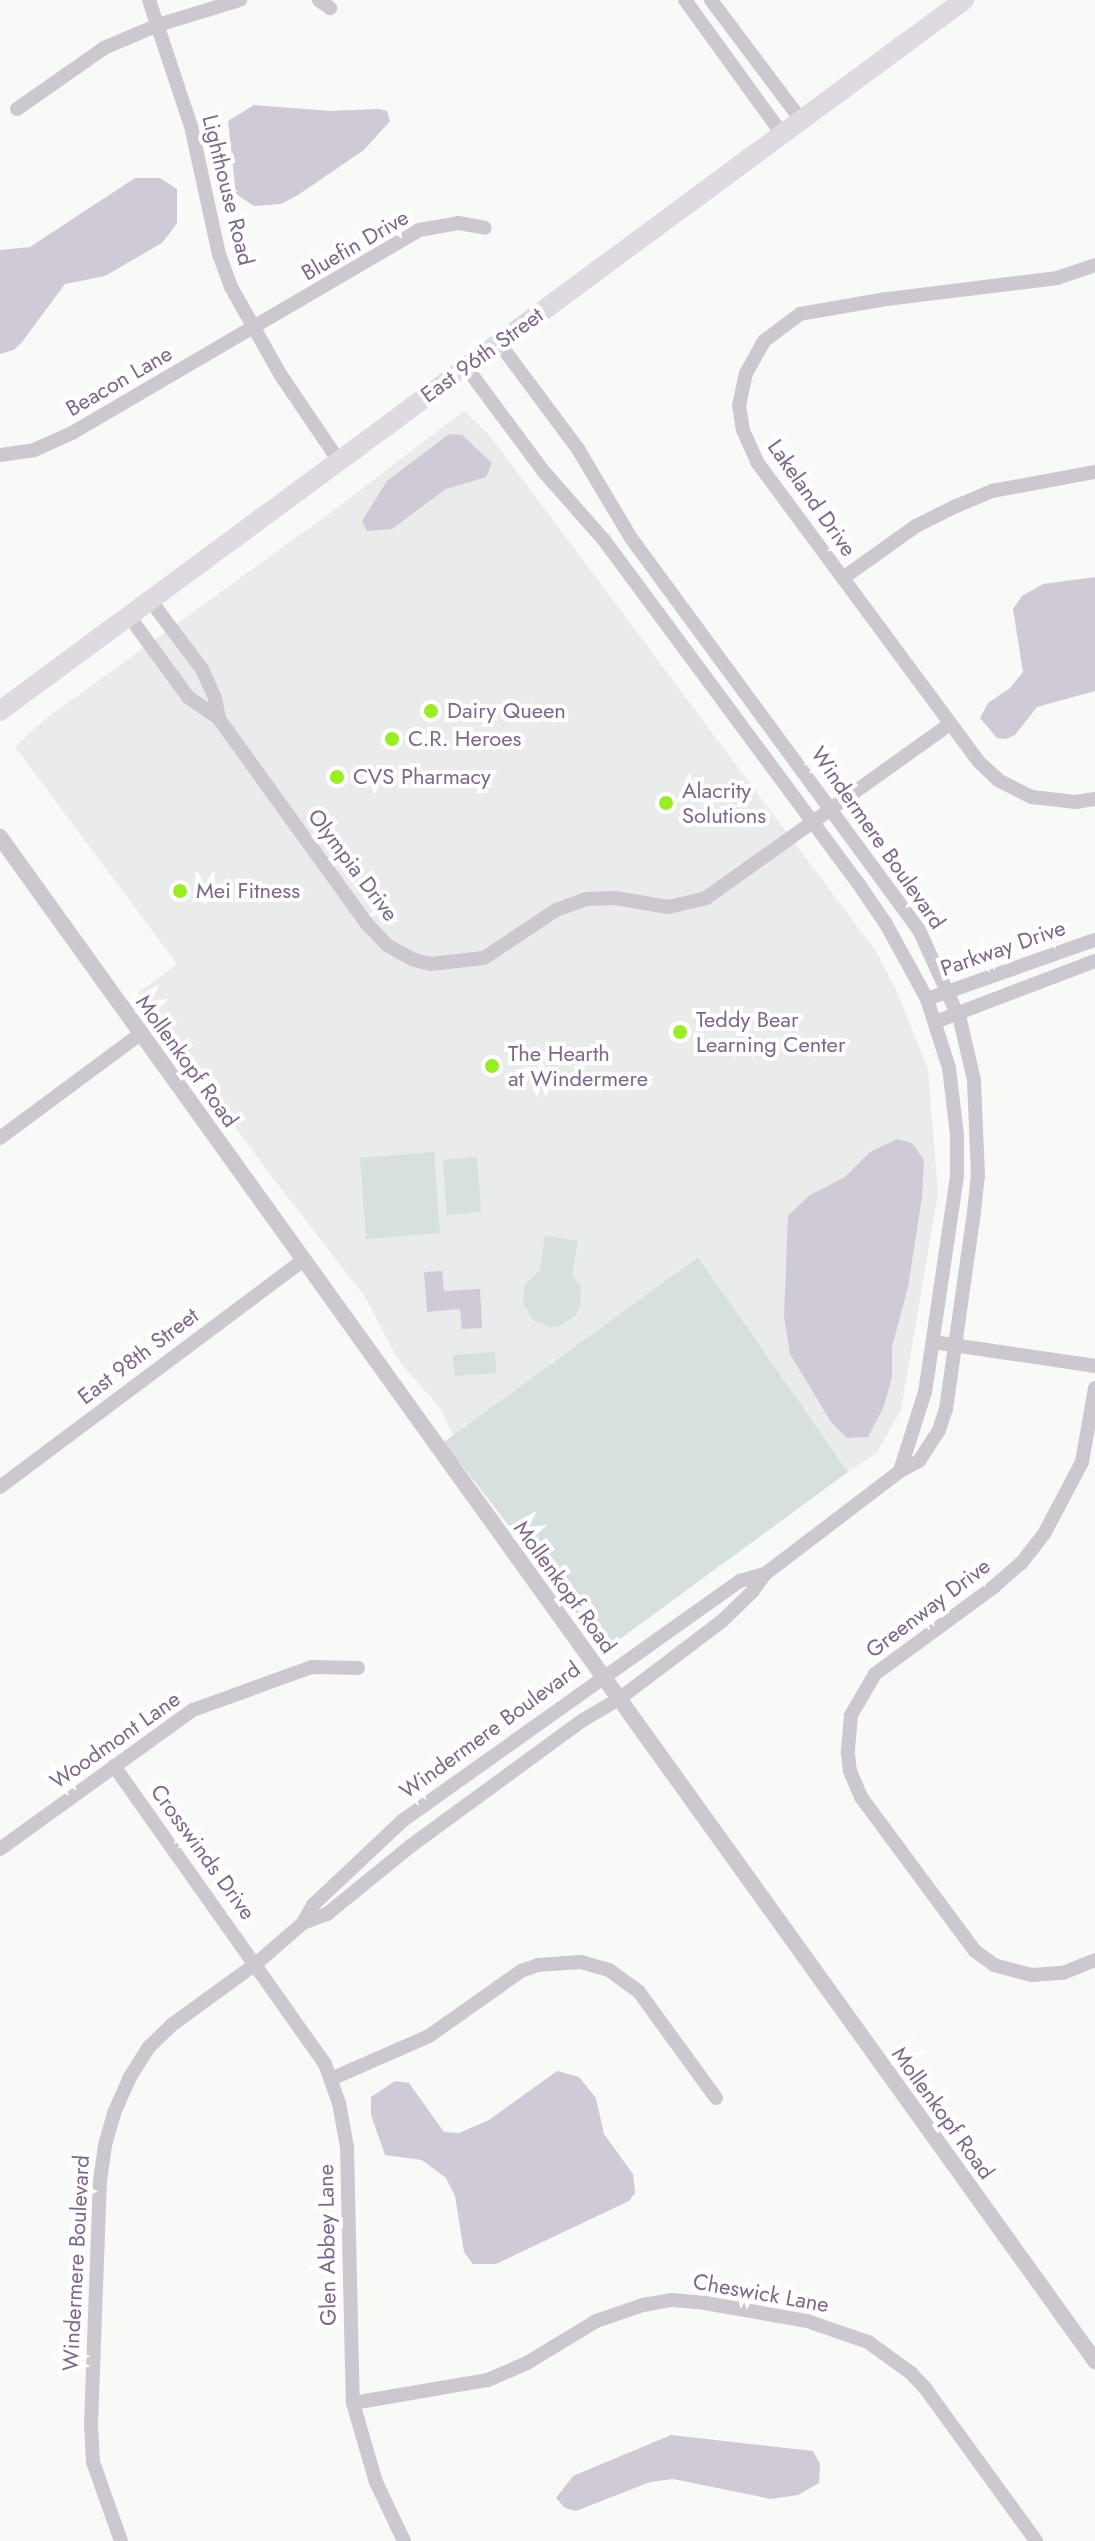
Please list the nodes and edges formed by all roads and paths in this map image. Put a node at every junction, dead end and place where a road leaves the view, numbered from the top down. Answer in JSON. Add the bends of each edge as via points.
{"nodes":[{"id":1,"x":149,"y":0,"type":"edge"},
{"id":2,"x":240,"y":0,"type":"edge"},
{"id":3,"x":685,"y":0,"type":"edge"},
{"id":4,"x":711,"y":0,"type":"edge"},
{"id":5,"x":964,"y":0,"type":"edge"},
{"id":6,"x":158,"y":25,"type":"junction"},
{"id":7,"x":17,"y":109,"type":"dead end"},
{"id":8,"x":801,"y":120,"type":"junction"},
{"id":9,"x":782,"y":134,"type":"junction"},
{"id":10,"x":485,"y":228,"type":"dead end"},
{"id":11,"x":1095,"y":265,"type":"edge"},
{"id":12,"x":253,"y":329,"type":"junction"},
{"id":13,"x":499,"y":343,"type":"junction"},
{"id":14,"x":466,"y":367,"type":"junction"},
{"id":15,"x":0,"y":455,"type":"edge"},
{"id":16,"x":339,"y":461,"type":"junction"},
{"id":17,"x":1095,"y":472,"type":"edge"},
{"id":18,"x":843,"y":578,"type":"junction"},
{"id":19,"x":150,"y":600,"type":"junction"},
{"id":20,"x":129,"y":616,"type":"junction"},
{"id":21,"x":0,"y":711,"type":"edge"},
{"id":22,"x":219,"y":719,"type":"junction"},
{"id":23,"x":950,"y":724,"type":"junction"},
{"id":24,"x":1095,"y":799,"type":"edge"},
{"id":25,"x":833,"y":810,"type":"junction"},
{"id":26,"x":814,"y":824,"type":"junction"},
{"id":27,"x":0,"y":837,"type":"edge"},
{"id":28,"x":1095,"y":940,"type":"edge"},
{"id":29,"x":1095,"y":961,"type":"edge"},
{"id":30,"x":948,"y":989,"type":"junction"},
{"id":31,"x":927,"y":999,"type":"junction"},
{"id":32,"x":958,"y":1013,"type":"junction"},
{"id":33,"x":935,"y":1022,"type":"junction"},
{"id":34,"x":140,"y":1034,"type":"junction"},
{"id":35,"x":0,"y":1138,"type":"edge"},
{"id":36,"x":303,"y":1260,"type":"junction"},
{"id":37,"x":933,"y":1342,"type":"junction"},
{"id":38,"x":956,"y":1345,"type":"junction"},
{"id":39,"x":1095,"y":1366,"type":"edge"},
{"id":40,"x":1095,"y":1388,"type":"edge"},
{"id":41,"x":900,"y":1471,"type":"junction"},
{"id":42,"x":0,"y":1487,"type":"edge"},
{"id":43,"x":765,"y":1574,"type":"junction"},
{"id":44,"x":358,"y":1668,"type":"dead end"},
{"id":45,"x":603,"y":1675,"type":"junction"},
{"id":46,"x":619,"y":1699,"type":"junction"},
{"id":47,"x":114,"y":1766,"type":"junction"},
{"id":48,"x":0,"y":1849,"type":"edge"},
{"id":49,"x":303,"y":1923,"type":"junction"},
{"id":50,"x":1095,"y":1960,"type":"edge"},
{"id":51,"x":257,"y":1963,"type":"junction"},
{"id":52,"x":331,"y":2079,"type":"junction"},
{"id":53,"x":716,"y":2098,"type":"dead end"},
{"id":54,"x":1095,"y":2361,"type":"edge"},
{"id":55,"x":353,"y":2403,"type":"junction"},
{"id":56,"x":121,"y":2541,"type":"edge"},
{"id":57,"x":404,"y":2541,"type":"edge"},
{"id":58,"x":1036,"y":2541,"type":"edge"}],
"edges":[{"from":1,"to":6,"type":"street","name":"Lighthouse Road"},
{"from":2,"to":6,"type":"street"},
{"from":3,"to":9,"type":"street"},
{"from":4,"to":8,"type":"street"},
{"from":5,"to":8,"type":"main road","name":"East 96th Street"},
{"from":6,"to":7,"type":"street","via":[[104,48]]},
{"from":6,"to":12,"type":"street","name":"Lighthouse Road","via":[[191,126],[223,267]]},
{"from":8,"to":9,"type":"main road","name":"East 96th Street"},
{"from":9,"to":13,"type":"main road","name":"East 96th Street"},
{"from":10,"to":12,"type":"street","name":"Bluefin Drive","via":[[458,223],[419,230]]},
{"from":11,"to":18,"type":"street","name":"Lakeland Drive","via":[[1058,278],[812,310],[764,341],[742,387],[740,417],[747,444]]},
{"from":12,"to":15,"type":"street","name":"Beacon Lane","via":[[72,433],[34,450]]},
{"from":12,"to":16,"type":"street","name":"Lighthouse Road"},
{"from":13,"to":14,"type":"main road","name":"East 96th Street"},
{"from":13,"to":25,"type":"street","name":"Windermere Boulevard","via":[[578,449],[631,538]]},
{"from":14,"to":16,"type":"main road","name":"East 96th Street"},
{"from":14,"to":26,"type":"street","name":"Windermere Boulevard","via":[[544,472],[604,540]]},
{"from":16,"to":19,"type":"main road","name":"East 96th Street"},
{"from":17,"to":18,"type":"street","via":[[992,491],[916,526]]},
{"from":18,"to":23,"type":"street","name":"Lakeland Drive"},
{"from":19,"to":20,"type":"main road","name":"East 96th Street"},
{"from":19,"to":22,"type":"street","name":"Olympia Drive","via":[[202,669]]},
{"from":20,"to":21,"type":"main road","name":"East 96th Street"},
{"from":20,"to":22,"type":"street","name":"Olympia Drive","via":[[181,689]]},
{"from":22,"to":26,"type":"street","name":"Olympia Drive","via":[[367,924],[387,945],[431,964],[484,958],[556,910],[586,899],[668,907],[706,898]]},
{"from":23,"to":24,"type":"street","name":"Lakeland Drive","via":[[979,762],[1007,786],[1049,801]]},
{"from":23,"to":25,"type":"street","name":"Olympia Drive"},
{"from":25,"to":26,"type":"street","name":"Olympia Drive"},
{"from":25,"to":30,"type":"street","name":"Windermere Boulevard","via":[[919,930]]},
{"from":26,"to":31,"type":"street","name":"Windermere Boulevard","via":[[886,924]]},
{"from":27,"to":34,"type":"street","name":"Mollenkopf Road"},
{"from":28,"to":30,"type":"street","name":"Parkway Drive"},
{"from":29,"to":32,"type":"street","name":"Parkway Drive"},
{"from":30,"to":31,"type":"street","name":"Parkway Drive"},
{"from":30,"to":32,"type":"street","name":"Windermere Boulevard"},
{"from":31,"to":33,"type":"street","name":"Windermere Boulevard"},
{"from":32,"to":33,"type":"street","name":"Parkway Drive"},
{"from":32,"to":38,"type":"street","name":"Windermere Boulevard","via":[[974,1080],[978,1176]]},
{"from":33,"to":37,"type":"street","name":"Windermere Boulevard","via":[[954,1103],[957,1176]]},
{"from":34,"to":35,"type":"street"},
{"from":34,"to":36,"type":"street","name":"Mollenkopf Road"},
{"from":36,"to":42,"type":"street","name":"East 98th Street"},
{"from":36,"to":45,"type":"street","name":"Mollenkopf Road"},
{"from":37,"to":38,"type":"street"},
{"from":37,"to":41,"type":"street","name":"Windermere Boulevard","via":[[921,1413]]},
{"from":38,"to":39,"type":"street"},
{"from":38,"to":41,"type":"street","name":"Windermere Boulevard","via":[[939,1430],[919,1461]]},
{"from":40,"to":50,"type":"street","name":"Greenway Drive","via":[[1082,1462],[1044,1534],[995,1586],[875,1674],[851,1715],[848,1753],[861,1797],[975,1951],[994,1965],[1034,1976],[1063,1973]]},
{"from":41,"to":43,"type":"street","name":"Windermere Boulevard"},
{"from":43,"to":45,"type":"street","name":"Windermere Boulevard","via":[[740,1581]]},
{"from":43,"to":46,"type":"street","name":"Windermere Boulevard","via":[[722,1621]]},
{"from":44,"to":47,"type":"street","name":"Woodmont Lane","via":[[312,1667],[218,1699]]},
{"from":45,"to":46,"type":"street","name":"Mollenkopf Road"},
{"from":45,"to":49,"type":"street","name":"Windermere Boulevard","via":[[389,1831],[313,1905]]},
{"from":46,"to":49,"type":"street","name":"Windermere Boulevard","via":[[424,1836],[327,1914]]},
{"from":46,"to":54,"type":"street","name":"Mollenkopf Road"},
{"from":47,"to":48,"type":"street","name":"Woodmont Lane"},
{"from":47,"to":51,"type":"street","name":"Crosswinds Drive"},
{"from":49,"to":51,"type":"street","name":"Windermere Boulevard"},
{"from":51,"to":52,"type":"street","name":"Glen Abbey Lane","via":[[318,2050]]},
{"from":51,"to":56,"type":"street","name":"Windermere Boulevard","via":[[149,2047],[120,2096],[105,2145],[91,2425],[93,2462]]},
{"from":52,"to":53,"type":"street","via":[[429,2036],[521,1971],[581,1962],[609,1970],[639,1992]]},
{"from":52,"to":55,"type":"street","name":"Glen Abbey Lane","via":[[347,2147]]},
{"from":55,"to":57,"type":"street","name":"Glen Abbey Lane","via":[[376,2482]]},
{"from":55,"to":58,"type":"street","name":"Cheswick Lane","via":[[488,2380],[596,2321],[643,2305],[672,2300],[705,2303],[807,2321],[868,2342],[911,2373]]}]}
